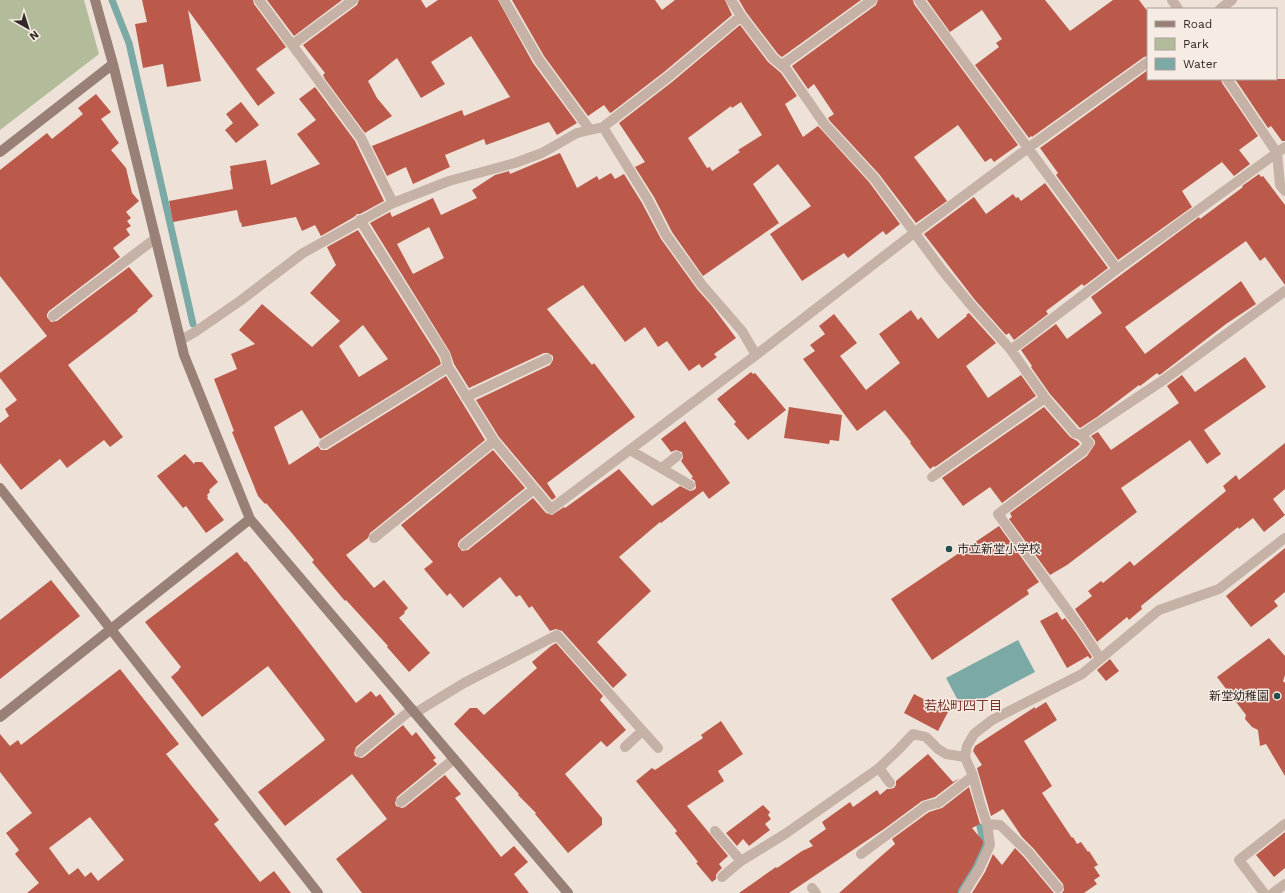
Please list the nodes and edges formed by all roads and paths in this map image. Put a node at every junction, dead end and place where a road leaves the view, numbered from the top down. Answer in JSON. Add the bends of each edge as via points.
{"nodes":[{"id":1,"x":95,"y":0,"type":"edge"},
{"id":2,"x":258,"y":0,"type":"edge"},
{"id":3,"x":353,"y":0,"type":"edge"},
{"id":4,"x":504,"y":0,"type":"edge"},
{"id":5,"x":731,"y":0,"type":"edge"},
{"id":6,"x":872,"y":0,"type":"edge"},
{"id":7,"x":919,"y":0,"type":"edge"},
{"id":8,"x":1232,"y":0,"type":"edge"},
{"id":9,"x":1221,"y":8,"type":"edge"},
{"id":10,"x":741,"y":16,"type":"junction"},
{"id":11,"x":292,"y":45,"type":"junction"},
{"id":12,"x":1147,"y":63,"type":"edge"},
{"id":13,"x":113,"y":64,"type":"junction"},
{"id":14,"x":782,"y":65,"type":"junction"},
{"id":15,"x":1228,"y":80,"type":"edge"},
{"id":16,"x":603,"y":127,"type":"junction"},
{"id":17,"x":590,"y":130,"type":"junction"},
{"id":18,"x":1028,"y":148,"type":"junction"},
{"id":19,"x":1281,"y":150,"type":"edge"},
{"id":20,"x":0,"y":151,"type":"edge"},
{"id":21,"x":1285,"y":191,"type":"edge"},
{"id":22,"x":393,"y":203,"type":"junction"},
{"id":23,"x":360,"y":220,"type":"junction"},
{"id":24,"x":914,"y":233,"type":"junction"},
{"id":25,"x":156,"y":238,"type":"junction"},
{"id":26,"x":1117,"y":269,"type":"junction"},
{"id":27,"x":1285,"y":292,"type":"edge"},
{"id":28,"x":53,"y":316,"type":"dead end"},
{"id":29,"x":187,"y":336,"type":"junction"},
{"id":30,"x":1011,"y":350,"type":"junction"},
{"id":31,"x":756,"y":356,"type":"junction"},
{"id":32,"x":547,"y":358,"type":"dead end"},
{"id":33,"x":448,"y":367,"type":"junction"},
{"id":34,"x":466,"y":397,"type":"junction"},
{"id":35,"x":1045,"y":398,"type":"junction"},
{"id":36,"x":1081,"y":435,"type":"junction"},
{"id":37,"x":494,"y":441,"type":"junction"},
{"id":38,"x":324,"y":444,"type":"dead end"},
{"id":39,"x":630,"y":450,"type":"junction"},
{"id":40,"x":677,"y":456,"type":"dead end"},
{"id":41,"x":662,"y":468,"type":"junction"},
{"id":42,"x":932,"y":477,"type":"dead end"},
{"id":43,"x":690,"y":485,"type":"dead end"},
{"id":44,"x":0,"y":488,"type":"edge"},
{"id":45,"x":534,"y":489,"type":"junction"},
{"id":46,"x":250,"y":519,"type":"junction"},
{"id":47,"x":374,"y":538,"type":"dead end"},
{"id":48,"x":1285,"y":538,"type":"edge"},
{"id":49,"x":464,"y":545,"type":"dead end"},
{"id":50,"x":111,"y":630,"type":"junction"},
{"id":51,"x":1100,"y":658,"type":"junction"},
{"id":52,"x":413,"y":711,"type":"junction"},
{"id":53,"x":0,"y":718,"type":"edge"},
{"id":54,"x":642,"y":731,"type":"junction"},
{"id":55,"x":625,"y":748,"type":"dead end"},
{"id":56,"x":658,"y":748,"type":"dead end"},
{"id":57,"x":360,"y":752,"type":"dead end"},
{"id":58,"x":965,"y":757,"type":"junction"},
{"id":59,"x":454,"y":759,"type":"junction"},
{"id":60,"x":879,"y":768,"type":"junction"},
{"id":61,"x":973,"y":776,"type":"junction"},
{"id":62,"x":890,"y":783,"type":"dead end"},
{"id":63,"x":401,"y":802,"type":"dead end"},
{"id":64,"x":987,"y":824,"type":"junction"},
{"id":65,"x":1285,"y":824,"type":"edge"},
{"id":66,"x":715,"y":831,"type":"dead end"},
{"id":67,"x":861,"y":854,"type":"dead end"},
{"id":68,"x":741,"y":861,"type":"junction"},
{"id":69,"x":722,"y":877,"type":"dead end"},
{"id":70,"x":1285,"y":884,"type":"edge"},
{"id":71,"x":1058,"y":888,"type":"dead end"},
{"id":72,"x":318,"y":893,"type":"edge"},
{"id":73,"x":568,"y":893,"type":"edge"},
{"id":74,"x":964,"y":893,"type":"edge"},
{"id":75,"x":1264,"y":893,"type":"edge"},
{"id":76,"x":1273,"y":893,"type":"edge"}],
"edges":[{"from":1,"to":13,"type":"street"},
{"from":2,"to":11,"type":"street"},
{"from":3,"to":11,"type":"street"},
{"from":4,"to":17,"type":"street","via":[[539,60]]},
{"from":5,"to":10,"type":"street"},
{"from":6,"to":14,"type":"street"},
{"from":7,"to":18,"type":"street"},
{"from":8,"to":9,"type":"street"},
{"from":10,"to":14,"type":"street","via":[[773,58]]},
{"from":10,"to":16,"type":"street"},
{"from":11,"to":22,"type":"street","via":[[361,138]]},
{"from":12,"to":18,"type":"street"},
{"from":13,"to":20,"type":"street"},
{"from":13,"to":25,"type":"street"},
{"from":14,"to":24,"type":"street","via":[[825,125],[874,178]]},
{"from":15,"to":19,"type":"street"},
{"from":16,"to":17,"type":"street"},
{"from":16,"to":31,"type":"street","via":[[648,200],[666,235],[702,285],[742,331]]},
{"from":17,"to":22,"type":"street","via":[[577,133],[542,153],[449,181]]},
{"from":18,"to":24,"type":"street"},
{"from":18,"to":26,"type":"street"},
{"from":19,"to":21,"type":"street","via":[[1280,185]]},
{"from":19,"to":26,"type":"street"},
{"from":22,"to":23,"type":"street"},
{"from":23,"to":29,"type":"street","via":[[303,253],[240,301]]},
{"from":23,"to":33,"type":"street","via":[[445,355]]},
{"from":24,"to":30,"type":"street","via":[[970,304]]},
{"from":24,"to":31,"type":"street"},
{"from":25,"to":28,"type":"street"},
{"from":25,"to":29,"type":"street"},
{"from":26,"to":30,"type":"street"},
{"from":27,"to":36,"type":"street","via":[[1165,379]]},
{"from":29,"to":46,"type":"street","via":[[184,355]]},
{"from":30,"to":35,"type":"street"},
{"from":31,"to":39,"type":"street"},
{"from":32,"to":34,"type":"street"},
{"from":33,"to":34,"type":"street"},
{"from":33,"to":38,"type":"street"},
{"from":34,"to":37,"type":"street"},
{"from":35,"to":36,"type":"street","via":[[1075,433]]},
{"from":35,"to":42,"type":"street"},
{"from":36,"to":51,"type":"street","via":[[1089,443],[1083,451],[998,514]]},
{"from":37,"to":45,"type":"street"},
{"from":37,"to":47,"type":"street"},
{"from":39,"to":41,"type":"street"},
{"from":39,"to":45,"type":"street","via":[[551,509]]},
{"from":40,"to":41,"type":"street"},
{"from":41,"to":43,"type":"street"},
{"from":44,"to":50,"type":"street"},
{"from":45,"to":49,"type":"street"},
{"from":46,"to":50,"type":"street"},
{"from":46,"to":52,"type":"street"},
{"from":48,"to":51,"type":"street","via":[[1219,590],[1159,610]]},
{"from":50,"to":53,"type":"street"},
{"from":50,"to":72,"type":"street"},
{"from":51,"to":58,"type":"street","via":[[1082,674],[992,720],[974,734],[967,746]]},
{"from":52,"to":54,"type":"street","via":[[557,635]]},
{"from":52,"to":57,"type":"street"},
{"from":52,"to":59,"type":"street"},
{"from":54,"to":55,"type":"street"},
{"from":54,"to":56,"type":"street"},
{"from":58,"to":60,"type":"street","via":[[946,754],[926,737],[913,734]]},
{"from":58,"to":61,"type":"street"},
{"from":59,"to":63,"type":"street"},
{"from":59,"to":73,"type":"street"},
{"from":60,"to":62,"type":"street"},
{"from":60,"to":68,"type":"street","via":[[785,834]]},
{"from":61,"to":64,"type":"street"},
{"from":61,"to":67,"type":"street","via":[[938,803],[926,806]]},
{"from":64,"to":71,"type":"street","via":[[1000,825],[1028,852]]},
{"from":64,"to":74,"type":"street","via":[[990,845]]},
{"from":65,"to":75,"type":"street","via":[[1239,860]]},
{"from":66,"to":68,"type":"street"},
{"from":68,"to":69,"type":"street"},
{"from":70,"to":76,"type":"street"}]}
